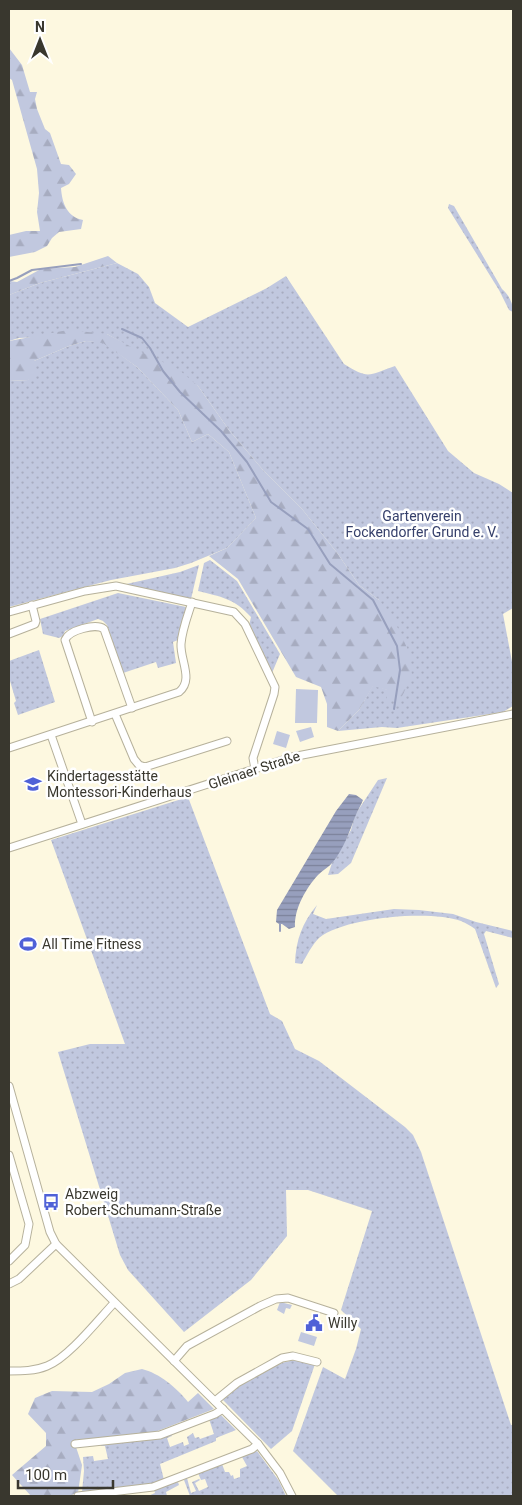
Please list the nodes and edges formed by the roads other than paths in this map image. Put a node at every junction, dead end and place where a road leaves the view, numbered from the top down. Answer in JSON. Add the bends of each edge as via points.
{"nodes":[{"id":1,"x":192,"y":602,"type":"junction"},
{"id":2,"x":32,"y":605,"type":"junction"},
{"id":3,"x":9,"y":612,"type":"edge"},
{"id":4,"x":9,"y":634,"type":"edge"},
{"id":5,"x":132,"y":708,"type":"junction"},
{"id":6,"x":115,"y":714,"type":"junction"},
{"id":7,"x":513,"y":714,"type":"edge"},
{"id":8,"x":92,"y":722,"type":"junction"},
{"id":9,"x":51,"y":734,"type":"junction"},
{"id":10,"x":227,"y":741,"type":"dead end"},
{"id":11,"x":9,"y":748,"type":"edge"},
{"id":12,"x":255,"y":769,"type":"junction"},
{"id":13,"x":82,"y":824,"type":"junction"},
{"id":14,"x":9,"y":848,"type":"edge"},
{"id":15,"x":9,"y":1086,"type":"edge"},
{"id":16,"x":17,"y":1114,"type":"junction"},
{"id":17,"x":9,"y":1116,"type":"edge"},
{"id":18,"x":9,"y":1155,"type":"edge"},
{"id":19,"x":56,"y":1244,"type":"junction"},
{"id":20,"x":9,"y":1261,"type":"edge"},
{"id":21,"x":9,"y":1284,"type":"edge"},
{"id":22,"x":114,"y":1303,"type":"junction"},
{"id":23,"x":334,"y":1313,"type":"dead end"},
{"id":24,"x":174,"y":1361,"type":"junction"},
{"id":25,"x":317,"y":1362,"type":"dead end"},
{"id":26,"x":9,"y":1371,"type":"edge"},
{"id":27,"x":215,"y":1402,"type":"junction"},
{"id":28,"x":223,"y":1409,"type":"junction"},
{"id":29,"x":75,"y":1444,"type":"dead end"},
{"id":30,"x":258,"y":1444,"type":"junction"},
{"id":31,"x":78,"y":1496,"type":"edge"},
{"id":32,"x":292,"y":1496,"type":"edge"}],
"edges":[{"from":1,"to":2,"type":"street","via":[[116,586]]},
{"from":1,"to":5,"type":"street","via":[[181,641],[186,684],[179,692]]},
{"from":1,"to":12,"type":"street","via":[[228,609],[241,618],[274,683],[274,694],[253,758]]},
{"from":2,"to":3,"type":"street"},
{"from":2,"to":4,"type":"street","via":[[35,624]]},
{"from":5,"to":6,"type":"street"},
{"from":5,"to":8,"type":"street","via":[[104,629],[94,626],[69,634],[66,643]]},
{"from":6,"to":8,"type":"street"},
{"from":6,"to":10,"type":"street","via":[[134,759],[145,767]]},
{"from":7,"to":12,"type":"street","name":"Gleinaer Straße","via":[[328,749]]},
{"from":8,"to":9,"type":"street"},
{"from":9,"to":11,"type":"street"},
{"from":9,"to":13,"type":"street"},
{"from":12,"to":13,"type":"street","name":"Gleinaer Straße"},
{"from":13,"to":14,"type":"street","name":"Gleinaer Straße"},
{"from":15,"to":16,"type":"street"},
{"from":16,"to":17,"type":"street"},
{"from":16,"to":19,"type":"street"},
{"from":18,"to":20,"type":"street","via":[[28,1224],[25,1245]]},
{"from":19,"to":21,"type":"street","via":[[19,1279]]},
{"from":19,"to":22,"type":"street"},
{"from":22,"to":24,"type":"street"},
{"from":22,"to":26,"type":"street","via":[[64,1355],[50,1365]]},
{"from":23,"to":24,"type":"street","via":[[288,1298],[276,1299],[187,1346]]},
{"from":24,"to":27,"type":"street"},
{"from":25,"to":27,"type":"street","via":[[290,1356],[282,1358],[237,1383]]},
{"from":27,"to":28,"type":"street"},
{"from":28,"to":29,"type":"street","via":[[160,1435]]},
{"from":28,"to":30,"type":"street"},
{"from":30,"to":31,"type":"street","via":[[153,1488]]},
{"from":30,"to":32,"type":"street","via":[[280,1473]]}]}
